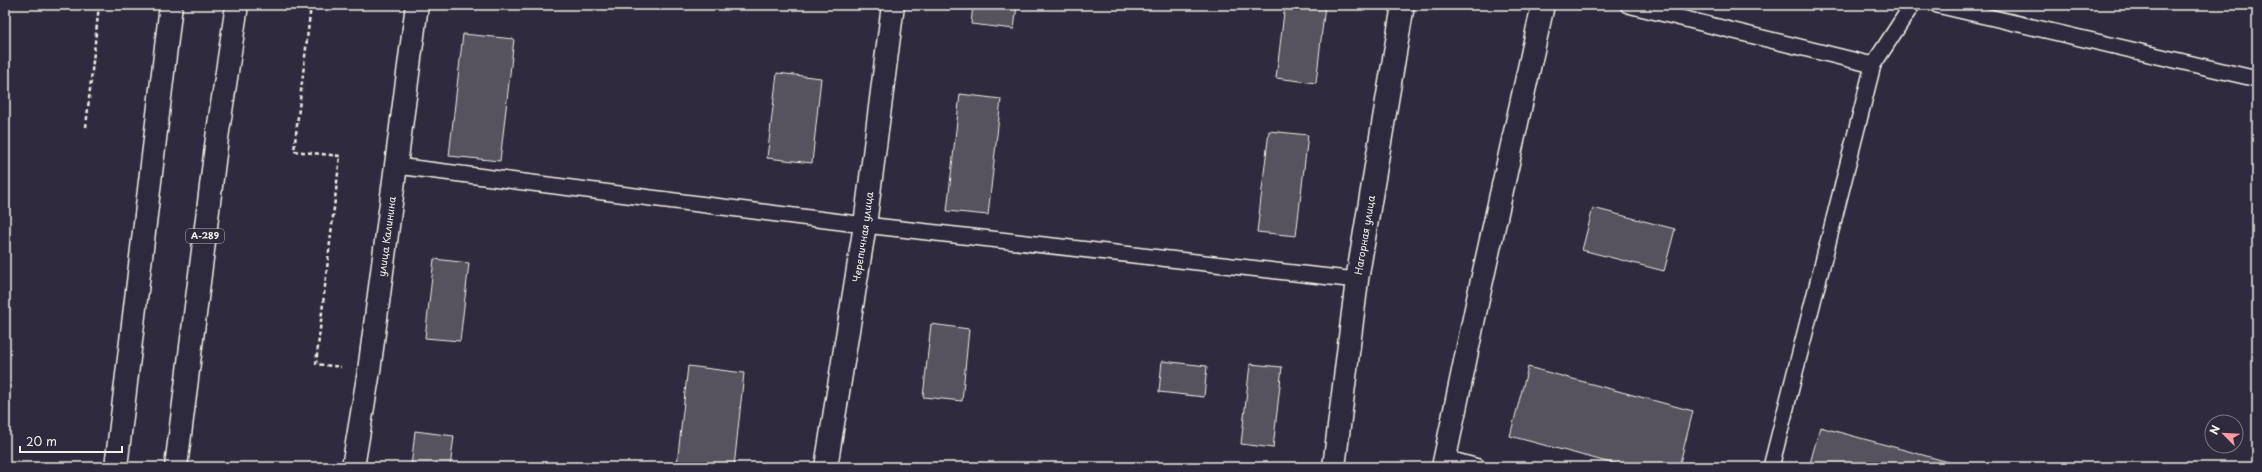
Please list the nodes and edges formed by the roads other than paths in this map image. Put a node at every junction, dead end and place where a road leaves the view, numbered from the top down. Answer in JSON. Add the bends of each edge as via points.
{"nodes":[{"id":1,"x":171,"y":5,"type":"edge"},
{"id":2,"x":237,"y":5,"type":"edge"},
{"id":3,"x":417,"y":5,"type":"edge"},
{"id":4,"x":893,"y":5,"type":"edge"},
{"id":5,"x":1403,"y":5,"type":"edge"},
{"id":6,"x":1543,"y":5,"type":"edge"},
{"id":7,"x":1628,"y":5,"type":"edge"},
{"id":8,"x":1912,"y":5,"type":"edge"},
{"id":9,"x":1936,"y":5,"type":"edge"},
{"id":10,"x":1873,"y":65,"type":"junction"},
{"id":11,"x":2257,"y":79,"type":"edge"},
{"id":12,"x":397,"y":166,"type":"junction"},
{"id":13,"x":865,"y":225,"type":"junction"},
{"id":14,"x":1358,"y":280,"type":"junction"},
{"id":15,"x":1444,"y":462,"type":"edge"},
{"id":16,"x":116,"y":467,"type":"edge"},
{"id":17,"x":176,"y":467,"type":"edge"},
{"id":18,"x":353,"y":467,"type":"edge"},
{"id":19,"x":826,"y":467,"type":"edge"},
{"id":20,"x":1334,"y":467,"type":"edge"},
{"id":21,"x":1478,"y":467,"type":"edge"},
{"id":22,"x":1771,"y":467,"type":"edge"}],
"edges":[{"from":1,"to":16,"type":"main road"},
{"from":2,"to":17,"type":"main road","number":"А-289","via":[[217,138]]},
{"from":3,"to":12,"type":"main road","name":"улица Калинина"},
{"from":4,"to":13,"type":"main road","name":"Черепичная улица"},
{"from":5,"to":14,"type":"main road","name":"Нагорная улица"},
{"from":6,"to":15,"type":"main road"},
{"from":7,"to":10,"type":"lane"},
{"from":8,"to":10,"type":"lane"},
{"from":9,"to":11,"type":"lane"},
{"from":10,"to":22,"type":"lane"},
{"from":12,"to":13,"type":"lane"},
{"from":12,"to":18,"type":"main road","name":"улица Калинина"},
{"from":13,"to":14,"type":"lane"},
{"from":13,"to":19,"type":"main road","name":"Черепичная улица"},
{"from":14,"to":20,"type":"main road","name":"Нагорная улица"},
{"from":15,"to":21,"type":"lane"}]}
